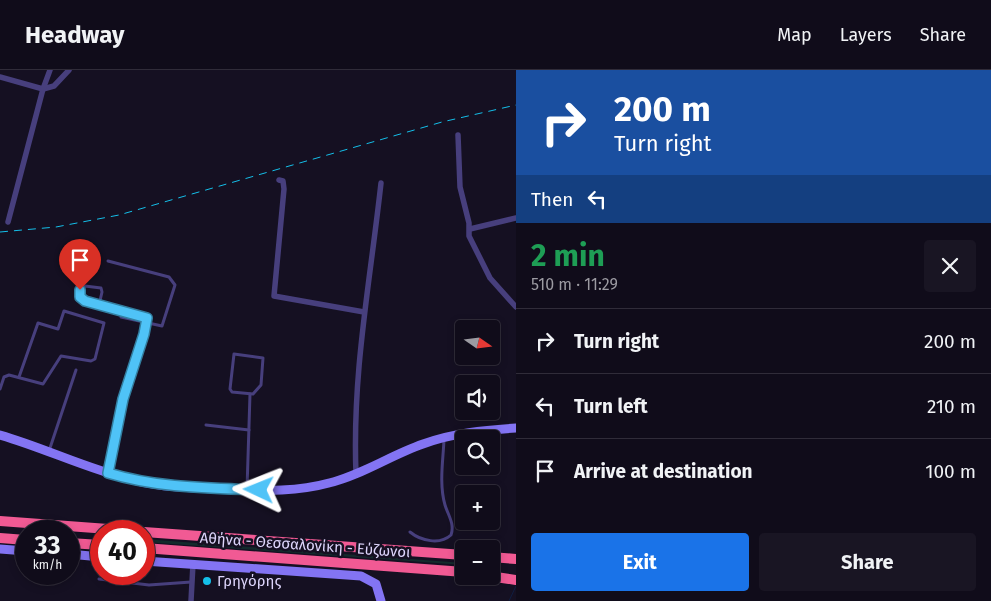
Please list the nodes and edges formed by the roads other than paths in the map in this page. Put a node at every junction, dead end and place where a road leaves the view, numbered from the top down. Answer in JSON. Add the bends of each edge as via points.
{"nodes":[{"id":1,"x":50,"y":70,"type":"edge"},
{"id":2,"x":69,"y":70,"type":"edge"},
{"id":3,"x":0,"y":77,"type":"edge"},
{"id":4,"x":43,"y":89,"type":"junction"},
{"id":5,"x":458,"y":135,"type":"dead end"},
{"id":6,"x":279,"y":180,"type":"dead end"},
{"id":7,"x":381,"y":183,"type":"dead end"},
{"id":8,"x":516,"y":218,"type":"edge"},
{"id":9,"x":8,"y":222,"type":"dead end"},
{"id":10,"x":470,"y":229,"type":"junction"},
{"id":11,"x":108,"y":261,"type":"dead end"},
{"id":12,"x":99,"y":305,"type":"junction"},
{"id":13,"x":516,"y":306,"type":"edge"},
{"id":14,"x":364,"y":312,"type":"junction"},
{"id":15,"x":121,"y":317,"type":"dead end"},
{"id":16,"x":146,"y":323,"type":"junction"},
{"id":17,"x":76,"y":370,"type":"dead end"},
{"id":18,"x":19,"y":377,"type":"junction"},
{"id":19,"x":0,"y":390,"type":"edge"},
{"id":20,"x":250,"y":394,"type":"junction"},
{"id":21,"x":206,"y":425,"type":"dead end"},
{"id":22,"x":516,"y":428,"type":"edge"},
{"id":23,"x":249,"y":430,"type":"junction"},
{"id":24,"x":0,"y":435,"type":"edge"},
{"id":25,"x":444,"y":437,"type":"junction"},
{"id":26,"x":49,"y":452,"type":"junction"},
{"id":27,"x":108,"y":473,"type":"junction"},
{"id":28,"x":356,"y":474,"type":"junction"},
{"id":29,"x":246,"y":490,"type":"junction"},
{"id":30,"x":0,"y":521,"type":"edge"},
{"id":31,"x":90,"y":528,"type":"edge"},
{"id":32,"x":410,"y":532,"type":"dead end"},
{"id":33,"x":155,"y":533,"type":"edge"},
{"id":34,"x":0,"y":538,"type":"edge"},
{"id":35,"x":15,"y":539,"type":"edge"},
{"id":36,"x":0,"y":549,"type":"edge"},
{"id":37,"x":155,"y":549,"type":"edge"},
{"id":38,"x":15,"y":550,"type":"edge"},
{"id":39,"x":455,"y":554,"type":"edge"},
{"id":40,"x":516,"y":554,"type":"edge"},
{"id":41,"x":500,"y":555,"type":"edge"},
{"id":42,"x":500,"y":557,"type":"edge"},
{"id":43,"x":516,"y":559,"type":"edge"},
{"id":44,"x":155,"y":562,"type":"edge"},
{"id":45,"x":193,"y":564,"type":"junction"},
{"id":46,"x":455,"y":571,"type":"edge"},
{"id":47,"x":500,"y":575,"type":"edge"},
{"id":48,"x":516,"y":576,"type":"edge"},
{"id":49,"x":500,"y":577,"type":"edge"},
{"id":50,"x":516,"y":580,"type":"edge"},
{"id":51,"x":191,"y":582,"type":"junction"},
{"id":52,"x":155,"y":585,"type":"edge"},
{"id":53,"x":191,"y":601,"type":"edge"},
{"id":54,"x":381,"y":601,"type":"edge"}],
"edges":[{"from":1,"to":4,"type":"street"},
{"from":2,"to":4,"type":"street","via":[[54,86]]},
{"from":3,"to":4,"type":"street"},
{"from":4,"to":9,"type":"street"},
{"from":5,"to":10,"type":"street","via":[[460,187]]},
{"from":6,"to":14,"type":"street","via":[[283,181],[284,189],[274,296]]},
{"from":7,"to":14,"type":"street"},
{"from":8,"to":10,"type":"street"},
{"from":10,"to":13,"type":"street","via":[[481,263]]},
{"from":11,"to":16,"type":"lane","via":[[174,281],[176,288],[164,324]]},
{"from":12,"to":12,"type":"lane","via":[[85,301],[80,297],[80,290],[86,286],[101,288]]},
{"from":12,"to":16,"type":"lane","via":[[147,318]]},
{"from":14,"to":28,"type":"street","via":[[357,369]]},
{"from":15,"to":16,"type":"lane"},
{"from":16,"to":27,"type":"lane","via":[[123,399]]},
{"from":17,"to":26,"type":"lane"},
{"from":18,"to":18,"type":"lane","via":[[43,384],[58,358],[95,359],[104,323],[64,311],[58,329],[38,323]]},
{"from":18,"to":19,"type":"lane","via":[[6,375]]},
{"from":20,"to":20,"type":"lane","via":[[260,385],[263,358],[234,354],[230,389]]},
{"from":20,"to":23,"type":"lane"},
{"from":21,"to":23,"type":"lane"},
{"from":22,"to":25,"type":"street"},
{"from":23,"to":29,"type":"lane"},
{"from":24,"to":26,"type":"street"},
{"from":25,"to":28,"type":"street"},
{"from":25,"to":32,"type":"lane","via":[[442,484],[452,524],[451,536],[433,541]]},
{"from":26,"to":27,"type":"street"},
{"from":27,"to":29,"type":"street","via":[[173,487]]},
{"from":28,"to":29,"type":"street","via":[[307,488]]},
{"from":30,"to":31,"type":"highway"},
{"from":33,"to":39,"type":"highway","name":"Αθήνα - Θεσσαλονίκη - Εύζωνοι"},
{"from":34,"to":35,"type":"highway"},
{"from":36,"to":38,"type":"street"},
{"from":37,"to":46,"type":"highway","name":"Αθήνα - Θεσσαλονίκη - Εύζωνοι"},
{"from":40,"to":41,"type":"highway"},
{"from":42,"to":43,"type":"highway"},
{"from":44,"to":45,"type":"street"},
{"from":45,"to":51,"type":"street"},
{"from":45,"to":54,"type":"street","via":[[365,577],[376,584]]},
{"from":47,"to":48,"type":"highway"},
{"from":49,"to":50,"type":"highway"},
{"from":51,"to":52,"type":"lane"},
{"from":51,"to":53,"type":"street"}]}
